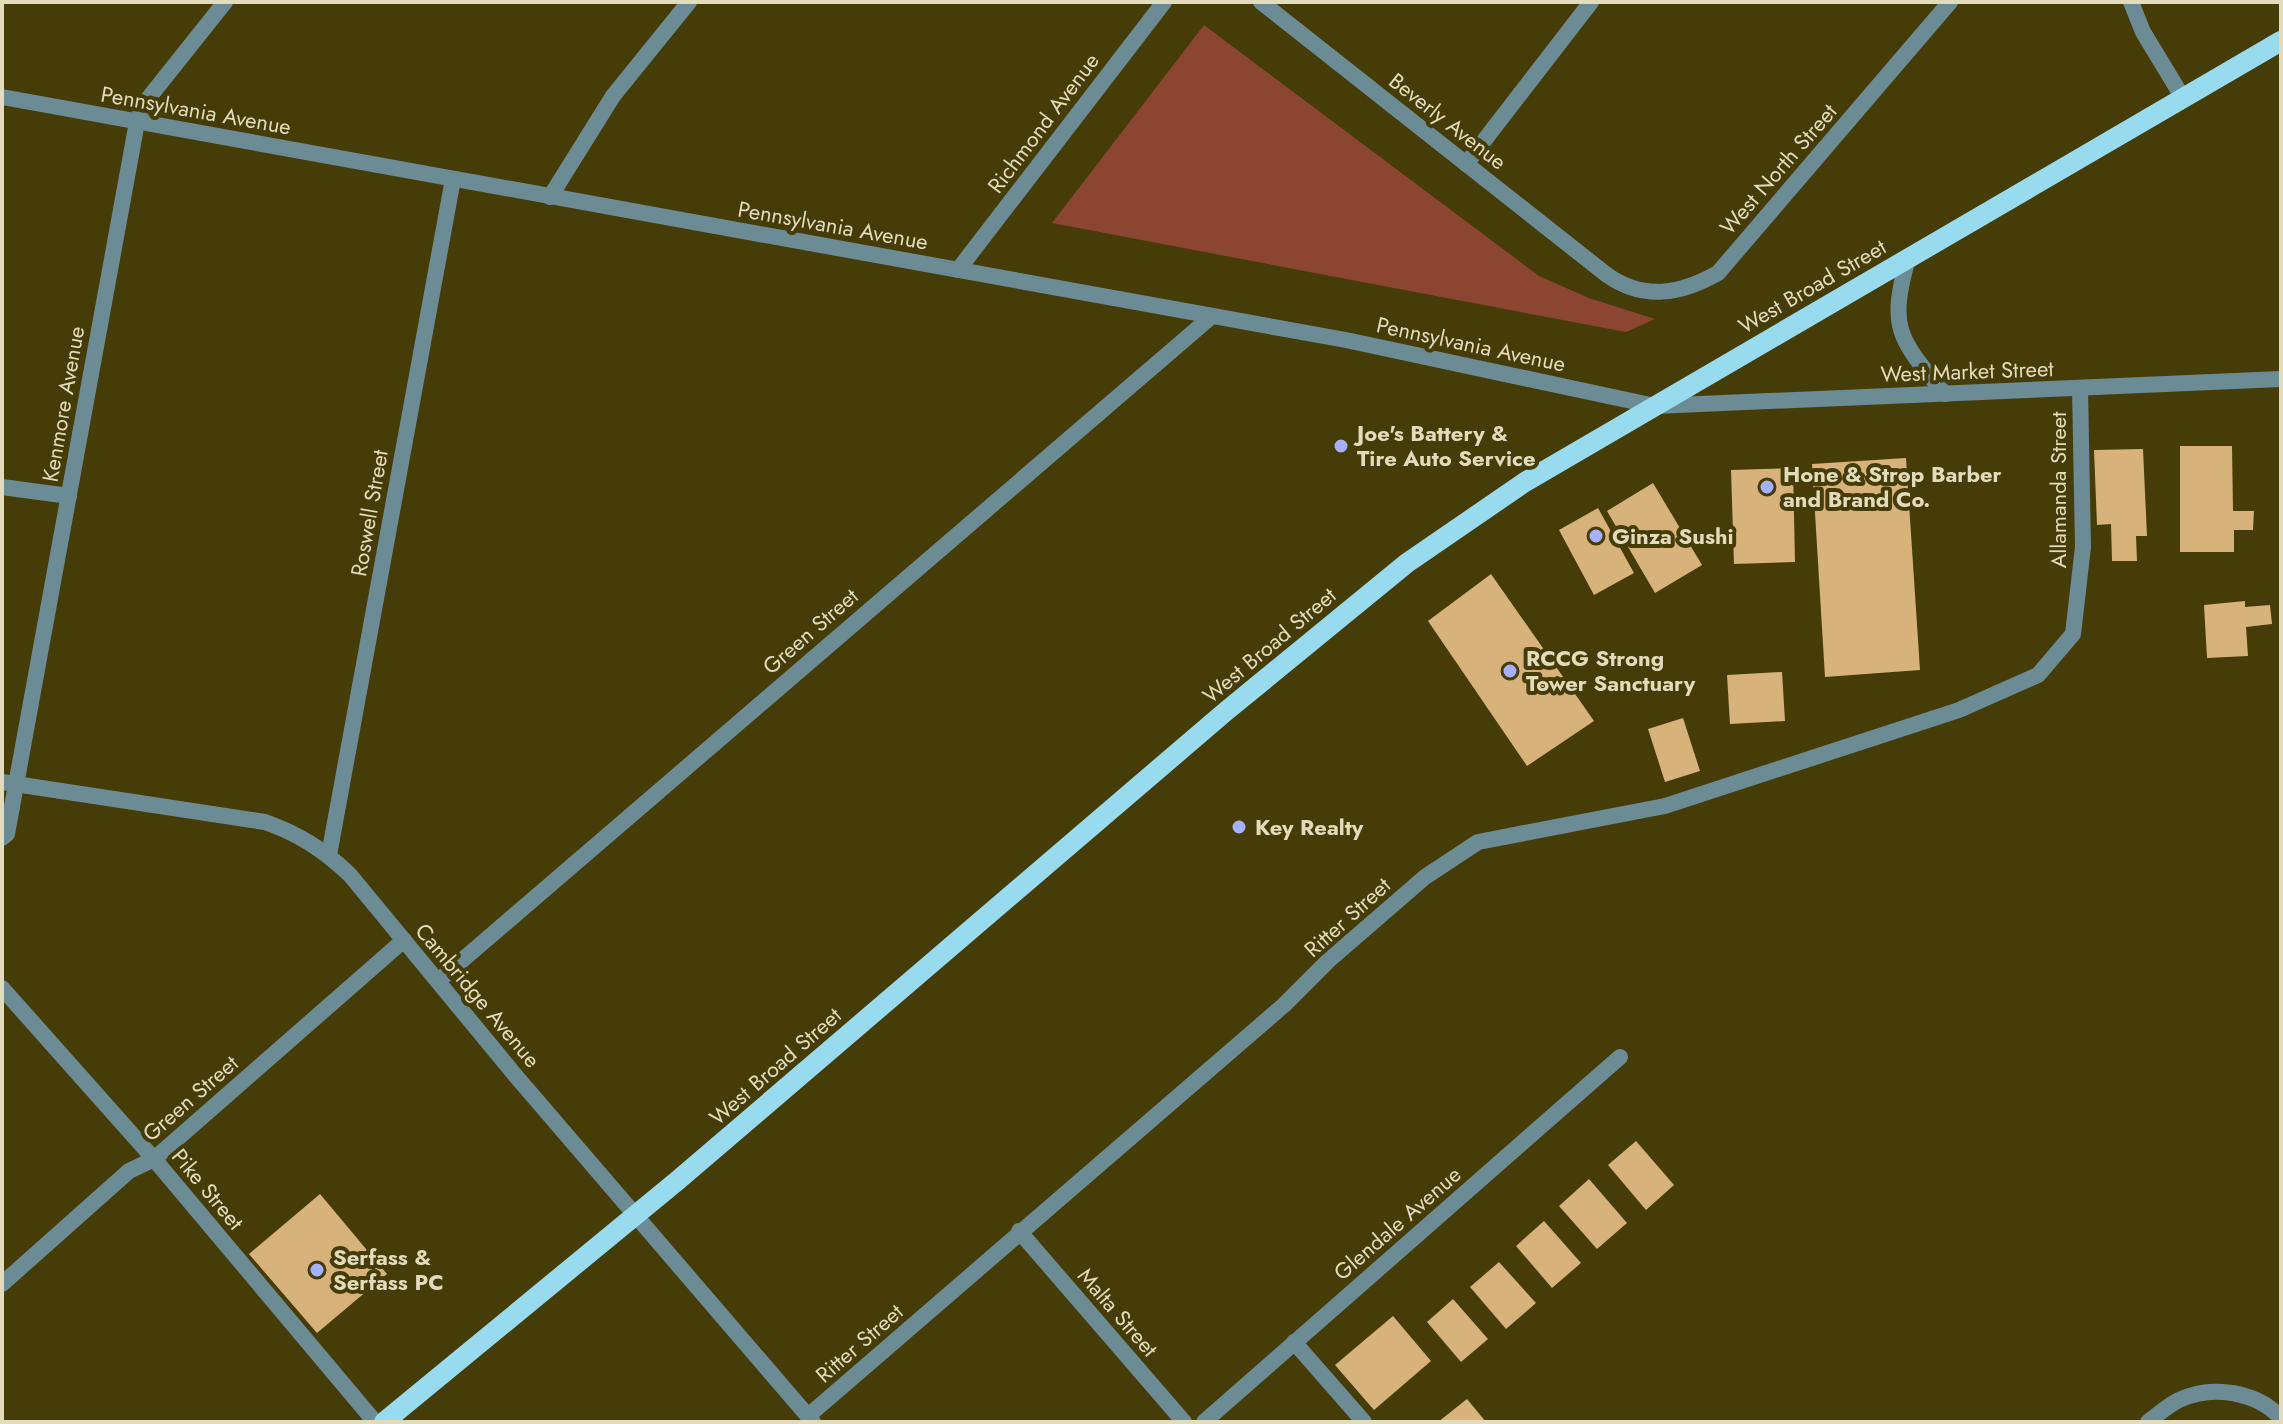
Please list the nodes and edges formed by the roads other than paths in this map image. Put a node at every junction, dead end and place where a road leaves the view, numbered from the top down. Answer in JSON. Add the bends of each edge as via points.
{"nodes":[{"id":1,"x":225,"y":2,"type":"edge"},
{"id":2,"x":689,"y":2,"type":"edge"},
{"id":3,"x":1164,"y":2,"type":"edge"},
{"id":4,"x":1261,"y":2,"type":"edge"},
{"id":5,"x":1591,"y":2,"type":"edge"},
{"id":6,"x":1950,"y":2,"type":"edge"},
{"id":7,"x":2131,"y":2,"type":"edge"},
{"id":8,"x":2281,"y":41,"type":"edge"},
{"id":9,"x":2,"y":97,"type":"edge"},
{"id":10,"x":2183,"y":98,"type":"junction"},
{"id":11,"x":137,"y":122,"type":"junction"},
{"id":12,"x":1466,"y":164,"type":"junction"},
{"id":13,"x":453,"y":179,"type":"junction"},
{"id":14,"x":550,"y":197,"type":"junction"},
{"id":15,"x":1908,"y":258,"type":"junction"},
{"id":16,"x":958,"y":270,"type":"junction"},
{"id":17,"x":1607,"y":275,"type":"joint"},
{"id":18,"x":1212,"y":316,"type":"junction"},
{"id":19,"x":2281,"y":379,"type":"edge"},
{"id":20,"x":2080,"y":388,"type":"junction"},
{"id":21,"x":1945,"y":394,"type":"junction"},
{"id":22,"x":1655,"y":406,"type":"junction"},
{"id":23,"x":2,"y":487,"type":"edge"},
{"id":24,"x":69,"y":496,"type":"junction"},
{"id":25,"x":2038,"y":675,"type":"joint"},
{"id":26,"x":9,"y":783,"type":"edge"},
{"id":27,"x":2,"y":838,"type":"edge"},
{"id":28,"x":329,"y":855,"type":"junction"},
{"id":29,"x":404,"y":940,"type":"junction"},
{"id":30,"x":438,"y":981,"type":"junction"},
{"id":31,"x":2,"y":988,"type":"edge"},
{"id":32,"x":1620,"y":1057,"type":"dead end"},
{"id":33,"x":154,"y":1159,"type":"junction"},
{"id":34,"x":636,"y":1214,"type":"junction"},
{"id":35,"x":1019,"y":1231,"type":"junction"},
{"id":36,"x":2,"y":1284,"type":"edge"},
{"id":37,"x":1294,"y":1342,"type":"junction"},
{"id":38,"x":2281,"y":1418,"type":"edge"},
{"id":39,"x":811,"y":1419,"type":"edge"},
{"id":40,"x":375,"y":1422,"type":"edge"},
{"id":41,"x":384,"y":1422,"type":"edge"},
{"id":42,"x":1184,"y":1422,"type":"edge"},
{"id":43,"x":1204,"y":1422,"type":"edge"},
{"id":44,"x":1364,"y":1422,"type":"edge"},
{"id":45,"x":2148,"y":1422,"type":"edge"}],
"edges":[{"from":1,"to":11,"type":"street","name":"Kenmore Avenue","via":[[143,105]]},
{"from":2,"to":14,"type":"street","via":[[613,96]]},
{"from":3,"to":16,"type":"street","name":"Richmond Avenue"},
{"from":4,"to":12,"type":"street","name":"Beverly Avenue"},
{"from":5,"to":12,"type":"street"},
{"from":6,"to":17,"type":"street","name":"West North Street","via":[[1718,273],[1668,293],[1636,290]]},
{"from":7,"to":10,"type":"street"},
{"from":8,"to":10,"type":"main road","name":"West Broad Street"},
{"from":9,"to":11,"type":"street","name":"Pennsylvania Avenue"},
{"from":10,"to":15,"type":"main road","name":"West Broad Street"},
{"from":11,"to":13,"type":"street","name":"Pennsylvania Avenue"},
{"from":11,"to":24,"type":"street","name":"Kenmore Avenue"},
{"from":12,"to":17,"type":"street","name":"Beverly Avenue"},
{"from":13,"to":14,"type":"street","name":"Pennsylvania Avenue"},
{"from":13,"to":28,"type":"street","name":"Roswell Street"},
{"from":14,"to":16,"type":"street","name":"Pennsylvania Avenue"},
{"from":15,"to":21,"type":"street","via":[[1896,299],[1898,330]]},
{"from":15,"to":22,"type":"main road","name":"West Broad Street"},
{"from":16,"to":18,"type":"street","name":"Pennsylvania Avenue"},
{"from":18,"to":22,"type":"street","name":"Pennsylvania Avenue"},
{"from":18,"to":30,"type":"street","name":"Green Street"},
{"from":19,"to":20,"type":"street","name":"West Market Street"},
{"from":20,"to":21,"type":"street","name":"West Market Street"},
{"from":20,"to":25,"type":"street","name":"Allamanda Street","via":[[2083,547],[2073,634]]},
{"from":21,"to":22,"type":"street","name":"West Market Street"},
{"from":22,"to":34,"type":"main road","name":"West Broad Street","via":[[1525,482],[1407,563]]},
{"from":23,"to":24,"type":"street"},
{"from":24,"to":26,"type":"street","name":"Kenmore Avenue"},
{"from":25,"to":35,"type":"street","name":"Ritter Street","via":[[1959,710],[1665,806],[1478,842],[1425,877]]},
{"from":26,"to":27,"type":"street","name":"Kenmore Avenue","via":[[7,834]]},
{"from":26,"to":28,"type":"street","name":"Cambridge Avenue","via":[[265,822],[296,833]]},
{"from":28,"to":29,"type":"street","name":"Cambridge Avenue"},
{"from":29,"to":30,"type":"street","name":"Cambridge Avenue"},
{"from":29,"to":33,"type":"street","name":"Green Street"},
{"from":30,"to":34,"type":"street","name":"Cambridge Avenue"},
{"from":31,"to":33,"type":"street","name":"Pike Street"},
{"from":32,"to":37,"type":"street","name":"Glendale Avenue"},
{"from":33,"to":36,"type":"street","name":"Green Street","via":[[129,1171]]},
{"from":33,"to":40,"type":"street","name":"Pike Street"},
{"from":34,"to":39,"type":"street","name":"Cambridge Avenue"},
{"from":34,"to":41,"type":"main road","name":"West Broad Street"},
{"from":35,"to":39,"type":"street","name":"Ritter Street"},
{"from":35,"to":42,"type":"street","name":"Malta Street"},
{"from":37,"to":43,"type":"street","name":"Glendale Avenue"},
{"from":37,"to":44,"type":"street"},
{"from":38,"to":45,"type":"street","via":[[2268,1404],[2243,1393],[2180,1399]]}]}
